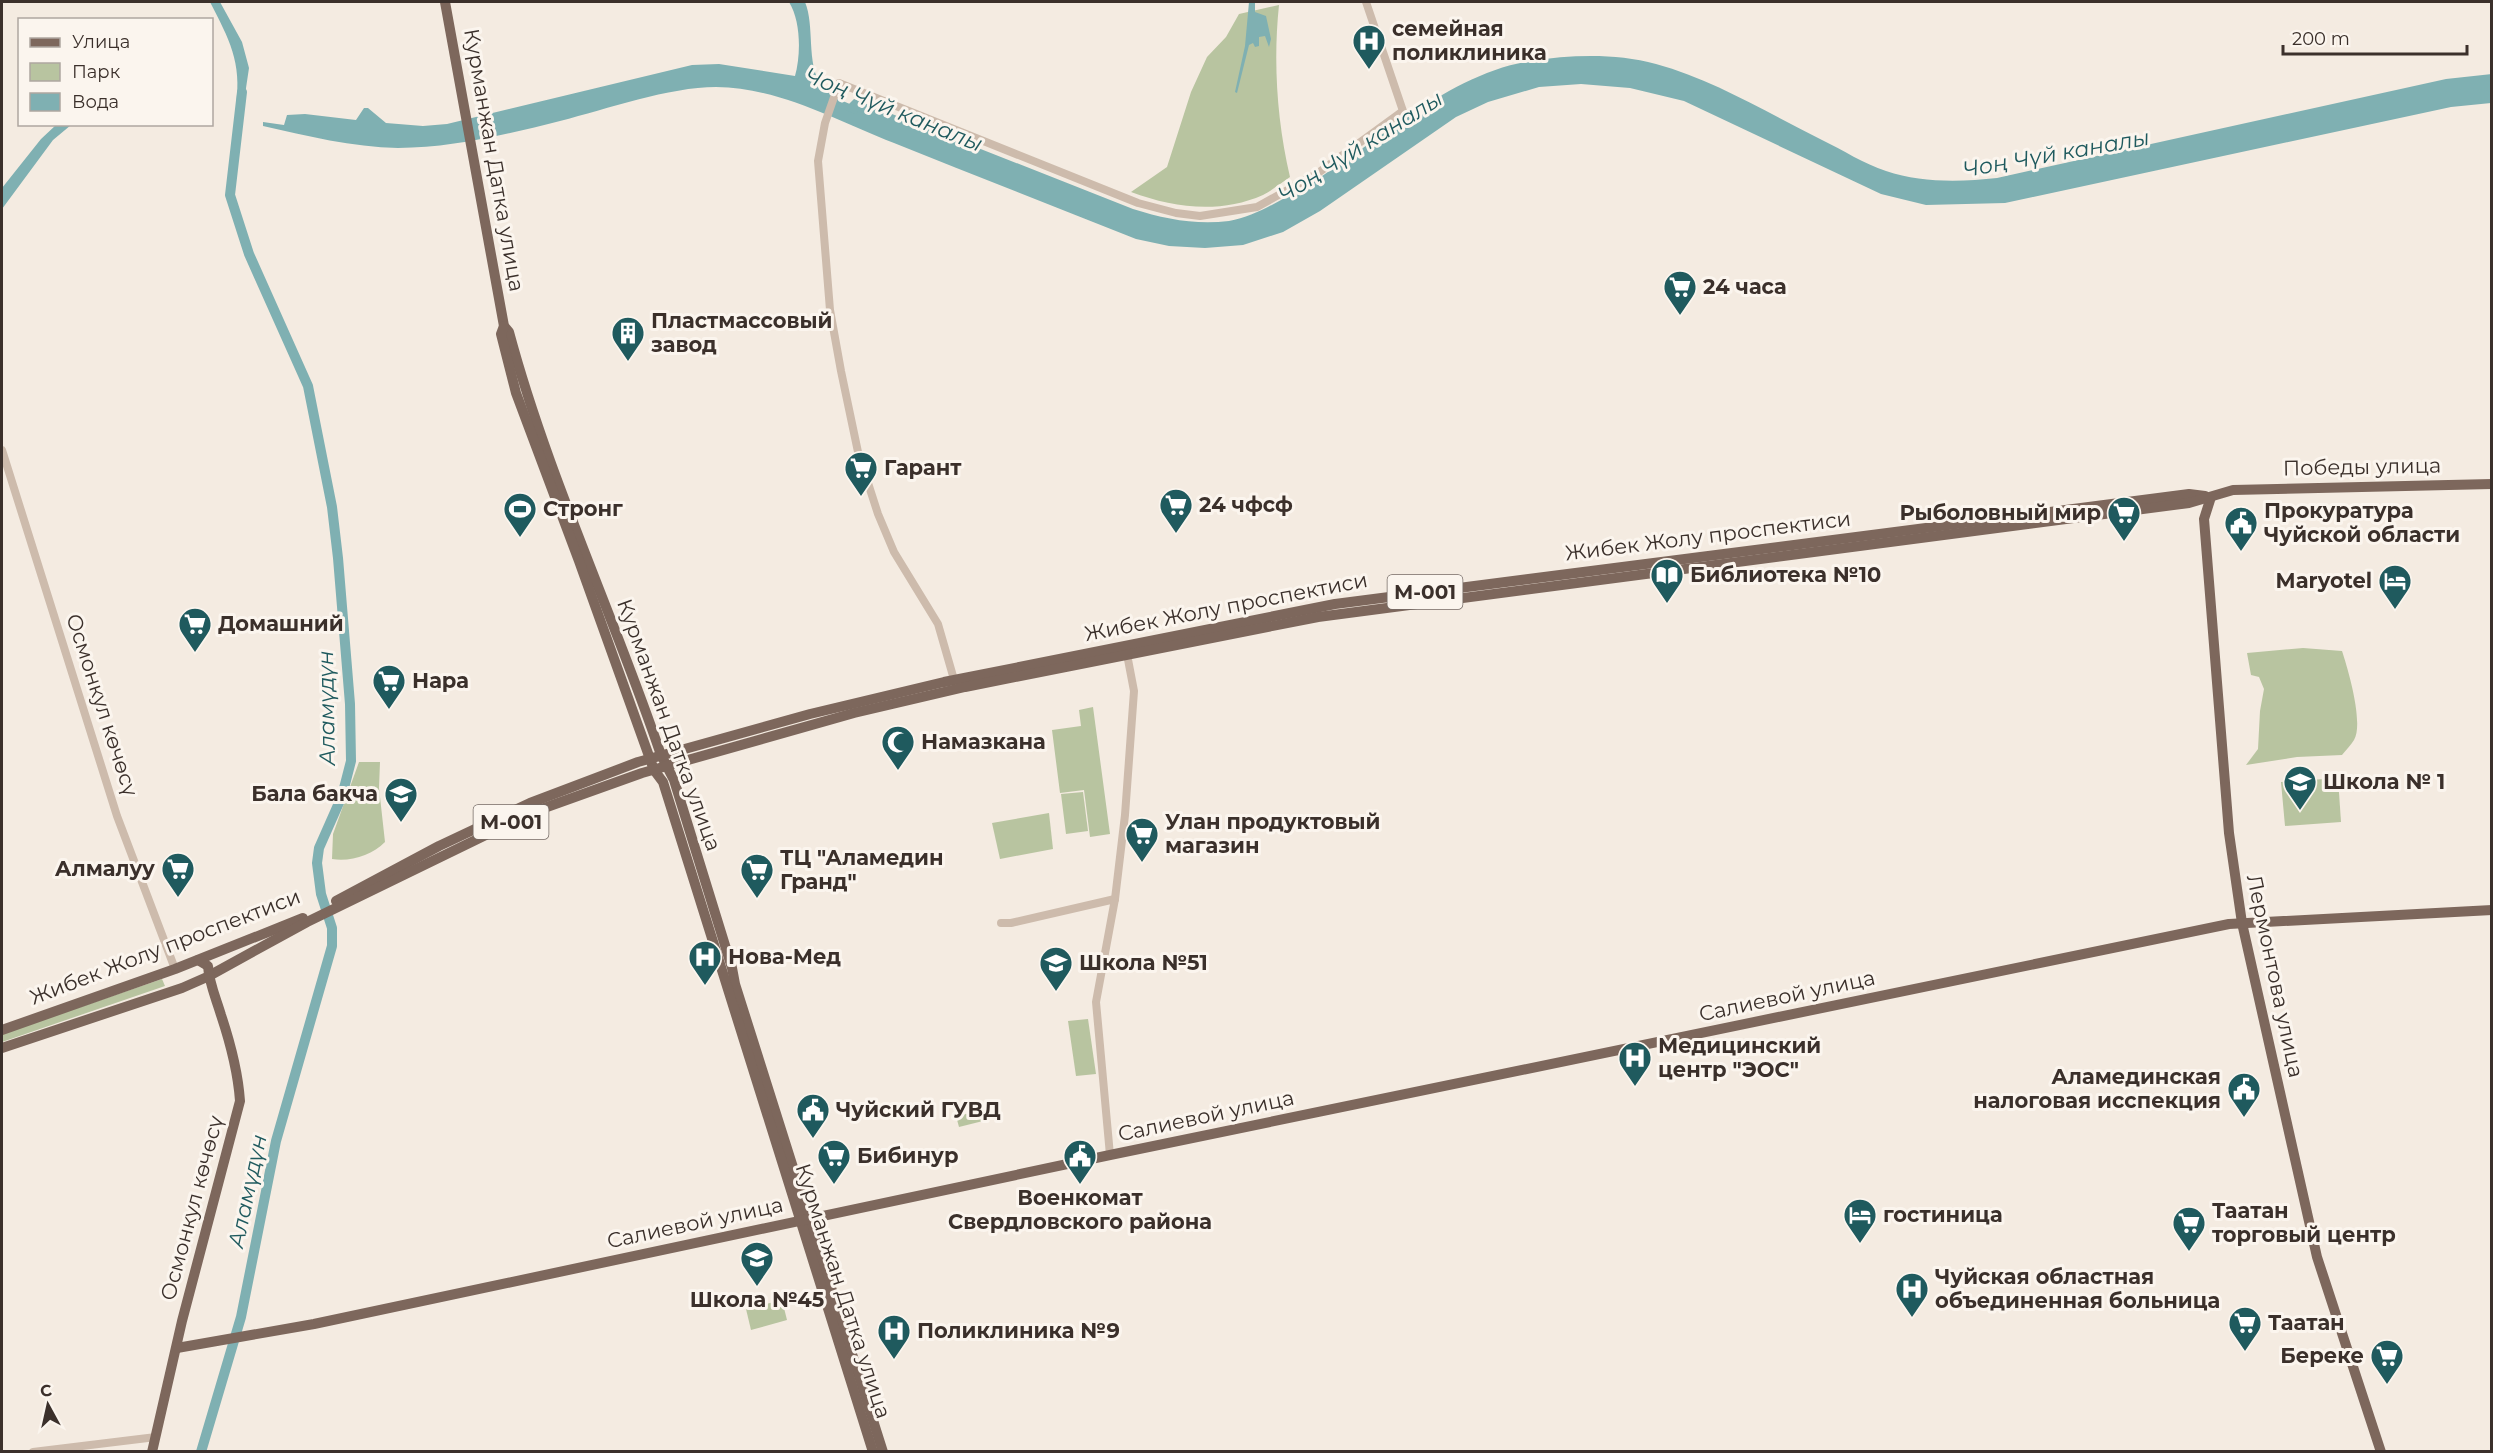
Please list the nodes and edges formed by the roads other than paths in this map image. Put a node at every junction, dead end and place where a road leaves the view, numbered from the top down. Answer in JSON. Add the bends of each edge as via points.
{"nodes":[{"id":1,"x":445,"y":2,"type":"edge"},
{"id":2,"x":1366,"y":2,"type":"edge"},
{"id":3,"x":2,"y":450,"type":"edge"},
{"id":4,"x":2492,"y":484,"type":"edge"},
{"id":5,"x":2233,"y":489,"type":"joint"},
{"id":6,"x":2211,"y":497,"type":"junction"},
{"id":7,"x":1127,"y":650,"type":"junction"},
{"id":8,"x":955,"y":684,"type":"junction"},
{"id":9,"x":656,"y":757,"type":"junction"},
{"id":10,"x":666,"y":766,"type":"junction"},
{"id":11,"x":654,"y":770,"type":"junction"},
{"id":12,"x":1115,"y":899,"type":"junction"},
{"id":13,"x":343,"y":901,"type":"junction"},
{"id":14,"x":2492,"y":910,"type":"edge"},
{"id":15,"x":306,"y":920,"type":"junction"},
{"id":16,"x":1001,"y":923,"type":"dead end"},
{"id":17,"x":2242,"y":923,"type":"junction"},
{"id":18,"x":198,"y":960,"type":"junction"},
{"id":19,"x":175,"y":969,"type":"junction"},
{"id":20,"x":207,"y":977,"type":"junction"},
{"id":21,"x":182,"y":988,"type":"junction"},
{"id":22,"x":2,"y":1030,"type":"edge"},
{"id":23,"x":2,"y":1048,"type":"edge"},
{"id":24,"x":1110,"y":1155,"type":"junction"},
{"id":25,"x":805,"y":1220,"type":"junction"},
{"id":26,"x":177,"y":1348,"type":"junction"},
{"id":27,"x":156,"y":1437,"type":"junction"},
{"id":28,"x":33,"y":1452,"type":"edge"},
{"id":29,"x":153,"y":1452,"type":"edge"},
{"id":30,"x":873,"y":1452,"type":"edge"},
{"id":31,"x":883,"y":1452,"type":"edge"},
{"id":32,"x":2381,"y":1452,"type":"edge"}],
"edges":[{"from":1,"to":9,"type":"main road","name":"Курманжан Датка улица","via":[[504,326]]},
{"from":2,"to":8,"type":"street","via":[[1403,111],[1318,173],[1257,207],[1200,216],[1138,203],[838,87],[818,160],[830,310],[858,452],[878,514],[894,552],[938,624]]},
{"from":3,"to":19,"type":"street","name":"Осмонкул көчөсү","via":[[117,816]]},
{"from":4,"to":5,"type":"main road","name":"Победы улица","number":"М-001"},
{"from":5,"to":6,"type":"main road","name":"Жибек Жолу проспектиси","number":"М-001"},
{"from":6,"to":7,"type":"main road","name":"Жибек Жолу проспектиси","number":"М-001","via":[[2189,503],[1318,617]]},
{"from":6,"to":17,"type":"main road","name":"Лермонтова улица","via":[[2204,519],[2217,699]]},
{"from":7,"to":8,"type":"main road","name":"Жибек Жолу проспектиси","number":"М-001"},
{"from":7,"to":12,"type":"street","via":[[1134,691]]},
{"from":8,"to":9,"type":"main road","name":"Жибек Жолу проспектиси","number":"М-001","via":[[810,714]]},
{"from":8,"to":10,"type":"main road","name":"Жибек Жолу проспектиси","number":"М-001"},
{"from":9,"to":10,"type":"main road","name":"Курманжан Датка улица"},
{"from":9,"to":11,"type":"main road","name":"Курманжан Датка улица"},
{"from":9,"to":13,"type":"main road","number":"М-001","via":[[522,807],[438,846]]},
{"from":10,"to":11,"type":"main road","name":"Жибек Жолу проспектиси","number":"М-001"},
{"from":10,"to":25,"type":"main road","name":"Курманжан Датка улица","via":[[674,780],[732,968]]},
{"from":11,"to":13,"type":"main road","number":"М-001","via":[[533,812]]},
{"from":11,"to":25,"type":"main road","name":"Курманжан Датка улица","via":[[663,782]]},
{"from":12,"to":16,"type":"street"},
{"from":12,"to":24,"type":"street","via":[[1096,1014]]},
{"from":13,"to":15,"type":"main road","name":"Жибек Жолу проспектиси","number":"М-001"},
{"from":14,"to":17,"type":"main road","name":"Салиевой улица"},
{"from":15,"to":18,"type":"main road","name":"Жибек Жолу проспектиси","number":"М-001"},
{"from":15,"to":20,"type":"main road","name":"Жибек Жолу проспектиси","number":"М-001"},
{"from":17,"to":24,"type":"main road","name":"Салиевой улица"},
{"from":17,"to":32,"type":"main road","name":"Лермонтова улица","via":[[2317,1257]]},
{"from":18,"to":19,"type":"main road","name":"Жибек Жолу проспектиси","number":"М-001"},
{"from":18,"to":20,"type":"main road","name":"Осмонкул көчөсү","via":[[208,966]]},
{"from":19,"to":21,"type":"main road"},
{"from":19,"to":22,"type":"main road","name":"Жибек Жолу проспектиси","number":"М-001"},
{"from":20,"to":21,"type":"main road","name":"Жибек Жолу проспектиси"},
{"from":20,"to":26,"type":"main road","name":"Осмонкул көчөсү","via":[[222,1019],[240,1101]]},
{"from":21,"to":23,"type":"main road","name":"Жибек Жолу проспектиси"},
{"from":24,"to":25,"type":"main road","name":"Салиевой улица"},
{"from":25,"to":26,"type":"main road","name":"Салиевой улица","via":[[263,1334]]},
{"from":25,"to":30,"type":"main road","name":"Курманжан Датка улица"},
{"from":25,"to":31,"type":"main road","name":"Курманжан Датка улица"},
{"from":26,"to":27,"type":"main road","name":"Осмонкул көчөсү"},
{"from":27,"to":28,"type":"street"},
{"from":27,"to":29,"type":"main road","name":"Осмонкул көчөсү"}]}
